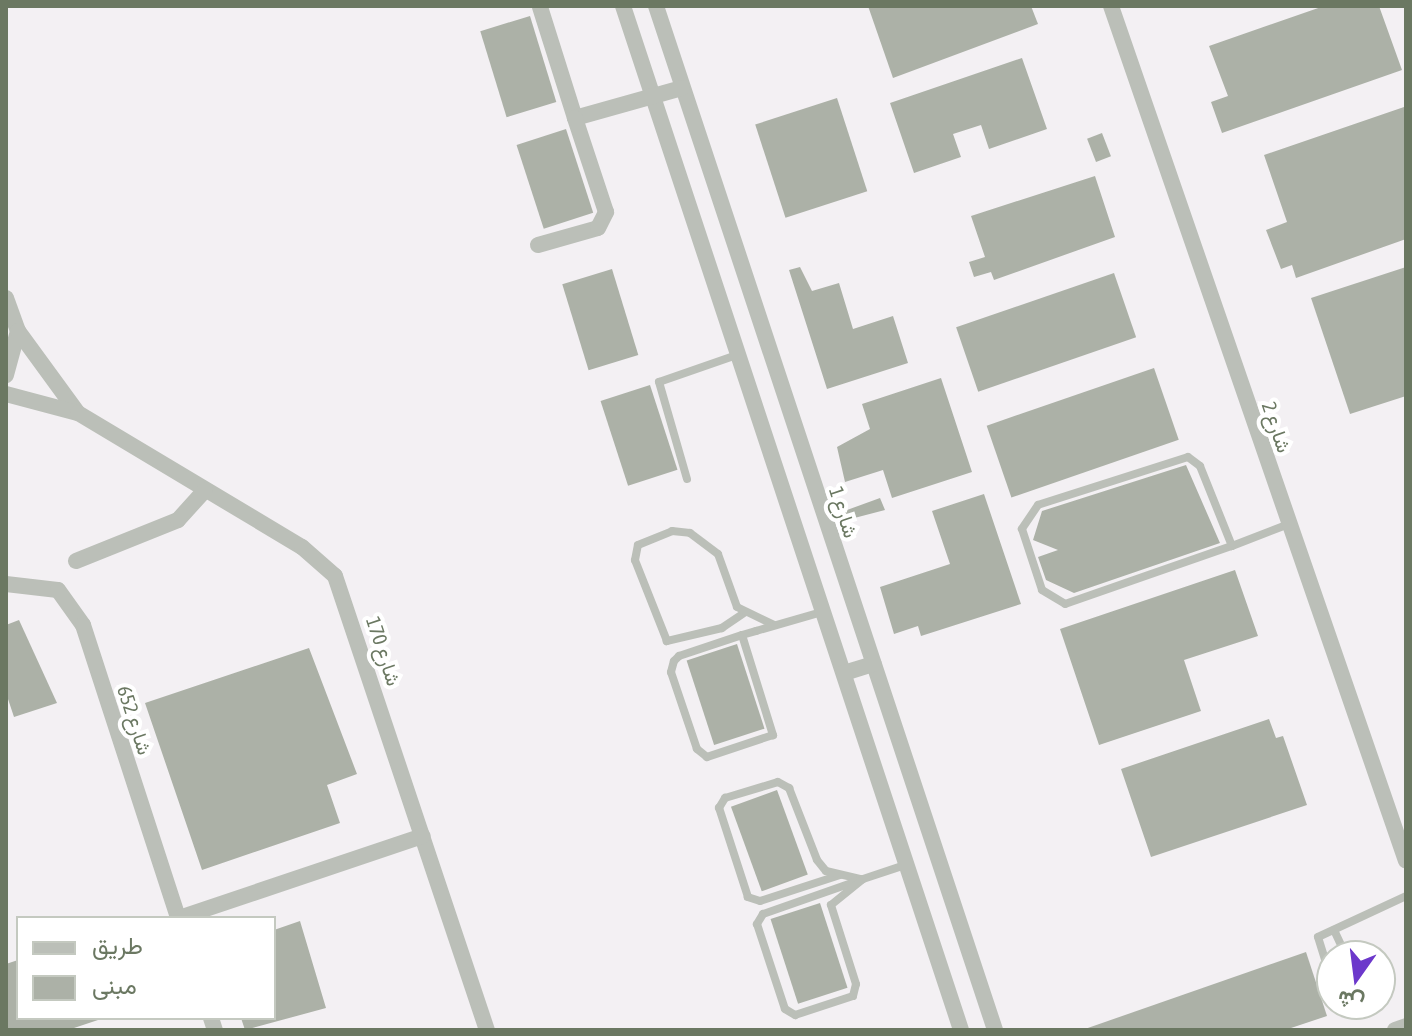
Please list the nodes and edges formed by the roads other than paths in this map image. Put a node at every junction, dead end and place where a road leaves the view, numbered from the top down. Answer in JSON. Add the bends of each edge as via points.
{"nodes":[{"id":1,"x":623,"y":6,"type":"edge"},
{"id":2,"x":656,"y":6,"type":"edge"},
{"id":3,"x":1111,"y":6,"type":"edge"},
{"id":4,"x":540,"y":7,"type":"edge"},
{"id":5,"x":682,"y":88,"type":"junction"},
{"id":6,"x":653,"y":97,"type":"junction"},
{"id":7,"x":575,"y":118,"type":"junction"},
{"id":8,"x":538,"y":245,"type":"dead end"},
{"id":9,"x":6,"y":298,"type":"edge"},
{"id":10,"x":18,"y":331,"type":"junction"},
{"id":11,"x":738,"y":355,"type":"junction"},
{"id":12,"x":6,"y":375,"type":"edge"},
{"id":13,"x":6,"y":394,"type":"edge"},
{"id":14,"x":78,"y":413,"type":"junction"},
{"id":15,"x":687,"y":479,"type":"dead end"},
{"id":16,"x":205,"y":490,"type":"junction"},
{"id":17,"x":1289,"y":524,"type":"junction"},
{"id":18,"x":1232,"y":546,"type":"junction"},
{"id":19,"x":76,"y":561,"type":"dead end"},
{"id":20,"x":6,"y":584,"type":"edge"},
{"id":21,"x":823,"y":611,"type":"junction"},
{"id":22,"x":744,"y":613,"type":"junction"},
{"id":23,"x":774,"y":625,"type":"junction"},
{"id":24,"x":742,"y":635,"type":"junction"},
{"id":25,"x":874,"y":664,"type":"junction"},
{"id":26,"x":844,"y":673,"type":"junction"},
{"id":27,"x":423,"y":836,"type":"junction"},
{"id":28,"x":1406,"y":861,"type":"edge"},
{"id":29,"x":905,"y":865,"type":"junction"},
{"id":30,"x":840,"y":875,"type":"junction"},
{"id":31,"x":863,"y":879,"type":"junction"},
{"id":32,"x":1406,"y":896,"type":"edge"},
{"id":33,"x":178,"y":916,"type":"edge"},
{"id":34,"x":185,"y":916,"type":"edge"},
{"id":35,"x":1334,"y":930,"type":"junction"},
{"id":36,"x":1319,"y":940,"type":"edge"},
{"id":37,"x":1339,"y":940,"type":"edge"},
{"id":38,"x":1406,"y":1026,"type":"edge"},
{"id":39,"x":487,"y":1030,"type":"edge"},
{"id":40,"x":961,"y":1030,"type":"edge"},
{"id":41,"x":995,"y":1030,"type":"edge"},
{"id":42,"x":1395,"y":1030,"type":"edge"}],
"edges":[{"from":1,"to":6,"type":"street"},
{"from":2,"to":5,"type":"street","name":"شارع 1"},
{"from":3,"to":17,"type":"street","name":"شارع 2"},
{"from":4,"to":7,"type":"street"},
{"from":5,"to":6,"type":"street"},
{"from":5,"to":25,"type":"street","name":"شارع 1"},
{"from":6,"to":7,"type":"street"},
{"from":6,"to":11,"type":"street"},
{"from":7,"to":8,"type":"street","via":[[606,212],[598,228]]},
{"from":9,"to":10,"type":"street","name":"شارع 170"},
{"from":10,"to":12,"type":"street"},
{"from":10,"to":14,"type":"street","name":"شارع 170"},
{"from":11,"to":15,"type":"lane","via":[[659,382]]},
{"from":11,"to":21,"type":"street"},
{"from":13,"to":14,"type":"street","name":"شارع 170"},
{"from":14,"to":16,"type":"street","name":"شارع 170"},
{"from":16,"to":19,"type":"street","via":[[178,520]]},
{"from":16,"to":27,"type":"street","name":"شارع 170","via":[[335,576]]},
{"from":17,"to":18,"type":"lane"},
{"from":17,"to":28,"type":"street","name":"شارع 2"},
{"from":18,"to":18,"type":"lane","via":[[1065,604],[1042,590],[1022,529],[1038,505],[1188,457],[1200,466]]},
{"from":20,"to":33,"type":"street","name":"شارع 652","via":[[58,590],[83,625]]},
{"from":21,"to":23,"type":"lane"},
{"from":21,"to":26,"type":"street"},
{"from":22,"to":22,"type":"lane","via":[[718,554],[690,533],[672,531],[638,545],[635,560],[667,641],[722,628]]},
{"from":22,"to":23,"type":"lane"},
{"from":23,"to":24,"type":"lane"},
{"from":24,"to":24,"type":"lane","via":[[672,664],[697,749],[707,757],[773,735]]},
{"from":25,"to":26,"type":"street"},
{"from":25,"to":41,"type":"street","name":"شارع 1"},
{"from":26,"to":29,"type":"street"},
{"from":27,"to":34,"type":"street","name":"شارع 652"},
{"from":27,"to":39,"type":"street","name":"شارع 170"},
{"from":29,"to":31,"type":"lane"},
{"from":29,"to":40,"type":"street"},
{"from":30,"to":30,"type":"lane","via":[[817,860],[789,788],[778,782],[725,798],[719,808],[748,897],[760,901]]},
{"from":30,"to":31,"type":"lane"},
{"from":31,"to":31,"type":"lane","via":[[831,905],[856,984],[853,996],[795,1015],[785,1009],[757,924],[763,914]]},
{"from":32,"to":35,"type":"lane"},
{"from":35,"to":36,"type":"lane"},
{"from":35,"to":37,"type":"lane"},
{"from":38,"to":42,"type":"street"}]}
